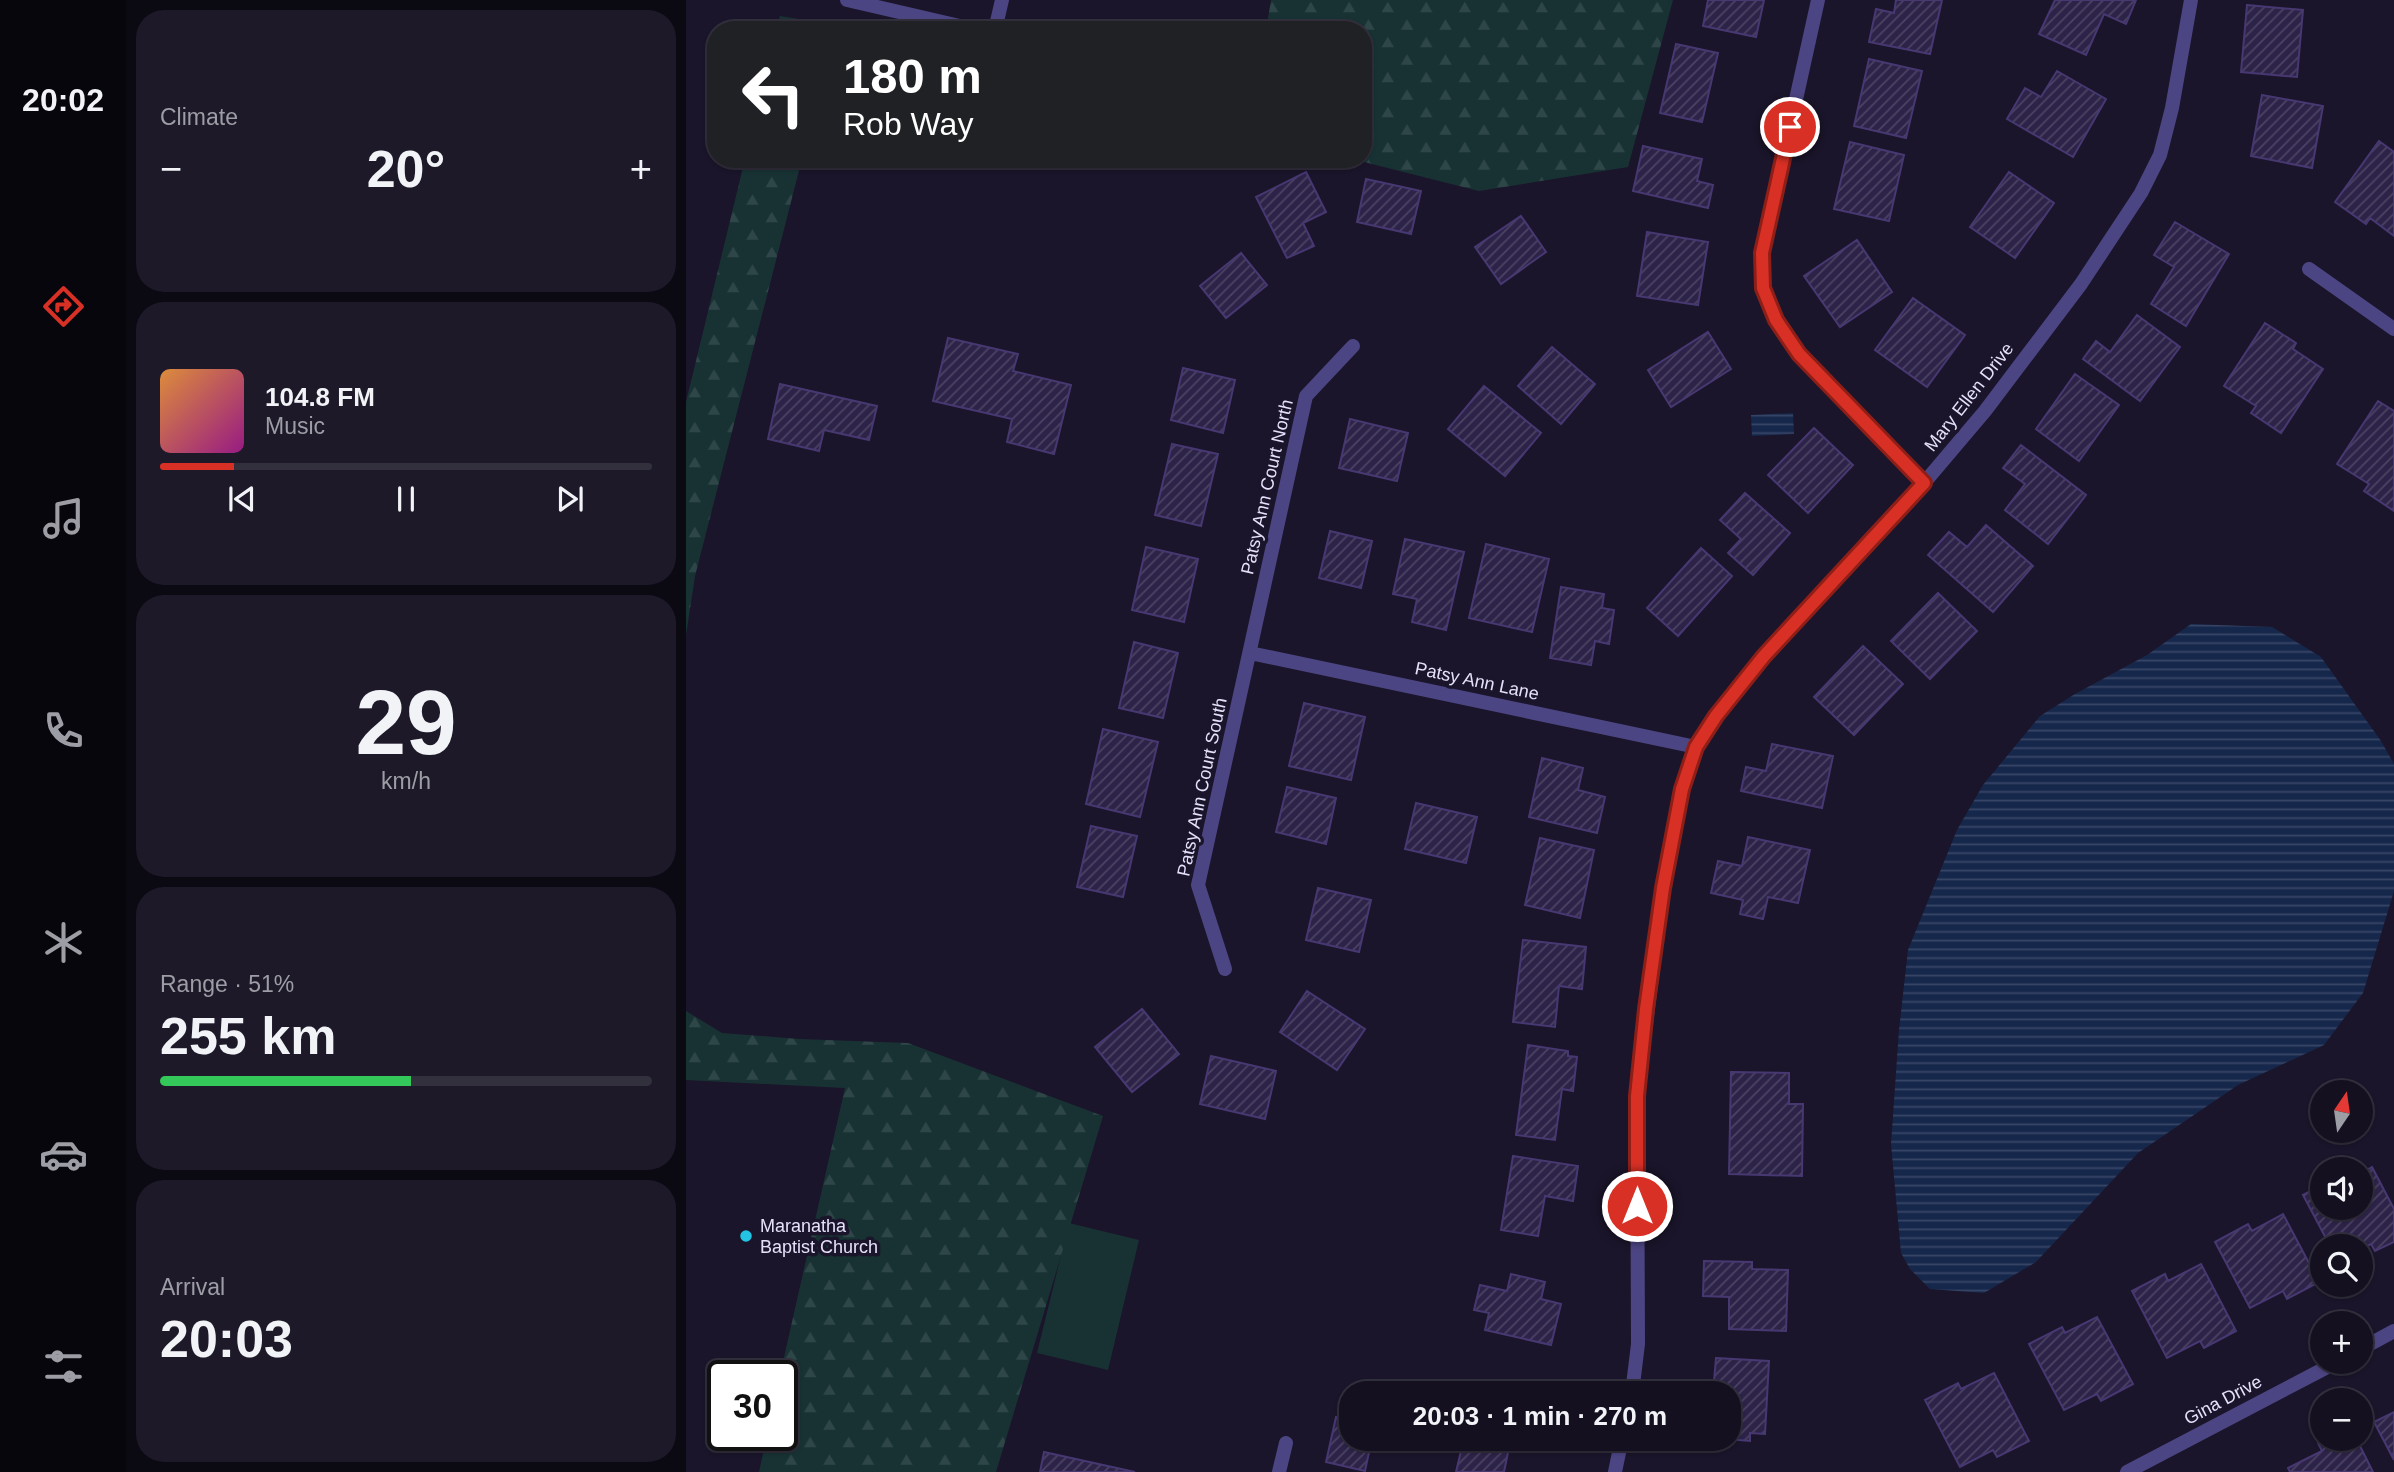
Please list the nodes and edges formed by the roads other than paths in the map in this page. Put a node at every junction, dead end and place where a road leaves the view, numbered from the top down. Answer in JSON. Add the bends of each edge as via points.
{"nodes":[{"id":1,"x":847,"y":0,"type":"edge"},
{"id":2,"x":1002,"y":0,"type":"edge"},
{"id":3,"x":1818,"y":0,"type":"edge"},
{"id":4,"x":2191,"y":0,"type":"edge"},
{"id":5,"x":938,"y":21,"type":"edge"},
{"id":6,"x":997,"y":21,"type":"edge"},
{"id":7,"x":2309,"y":269,"type":"dead end"},
{"id":8,"x":2394,"y":329,"type":"edge"},
{"id":9,"x":1353,"y":346,"type":"dead end"},
{"id":10,"x":1924,"y":483,"type":"junction"},
{"id":11,"x":1250,"y":653,"type":"junction"},
{"id":12,"x":1696,"y":747,"type":"junction"},
{"id":13,"x":1225,"y":969,"type":"dead end"},
{"id":14,"x":2394,"y":1331,"type":"edge"},
{"id":15,"x":2373,"y":1342,"type":"edge"},
{"id":16,"x":2314,"y":1374,"type":"edge"},
{"id":17,"x":1633,"y":1381,"type":"edge"},
{"id":18,"x":1286,"y":1443,"type":"dead end"},
{"id":19,"x":1619,"y":1451,"type":"edge"},
{"id":20,"x":1279,"y":1472,"type":"edge"},
{"id":21,"x":1615,"y":1472,"type":"edge"},
{"id":22,"x":2127,"y":1472,"type":"edge"}],
"edges":[{"from":1,"to":5,"type":"street"},
{"from":2,"to":6,"type":"street"},
{"from":3,"to":10,"type":"street","via":[[1762,253],[1763,288],[1776,320],[1799,354]]},
{"from":4,"to":10,"type":"street","name":"Mary Ellen Drive","via":[[2160,155],[2141,193],[2081,284]]},
{"from":7,"to":8,"type":"street"},
{"from":9,"to":11,"type":"street","name":"Patsy Ann Court North","via":[[1306,396]]},
{"from":10,"to":12,"type":"street","name":"Mary Ellen Drive","via":[[1764,656]]},
{"from":11,"to":12,"type":"street","name":"Patsy Ann Lane"},
{"from":11,"to":13,"type":"street","name":"Patsy Ann Court South","via":[[1198,885]]},
{"from":12,"to":17,"type":"street","name":"Mary Ellen Drive","via":[[1682,789],[1663,888],[1639,1071],[1638,1344]]},
{"from":14,"to":15,"type":"street"},
{"from":16,"to":22,"type":"street","name":"Gina Drive"},
{"from":18,"to":20,"type":"street"},
{"from":19,"to":21,"type":"street"}]}
